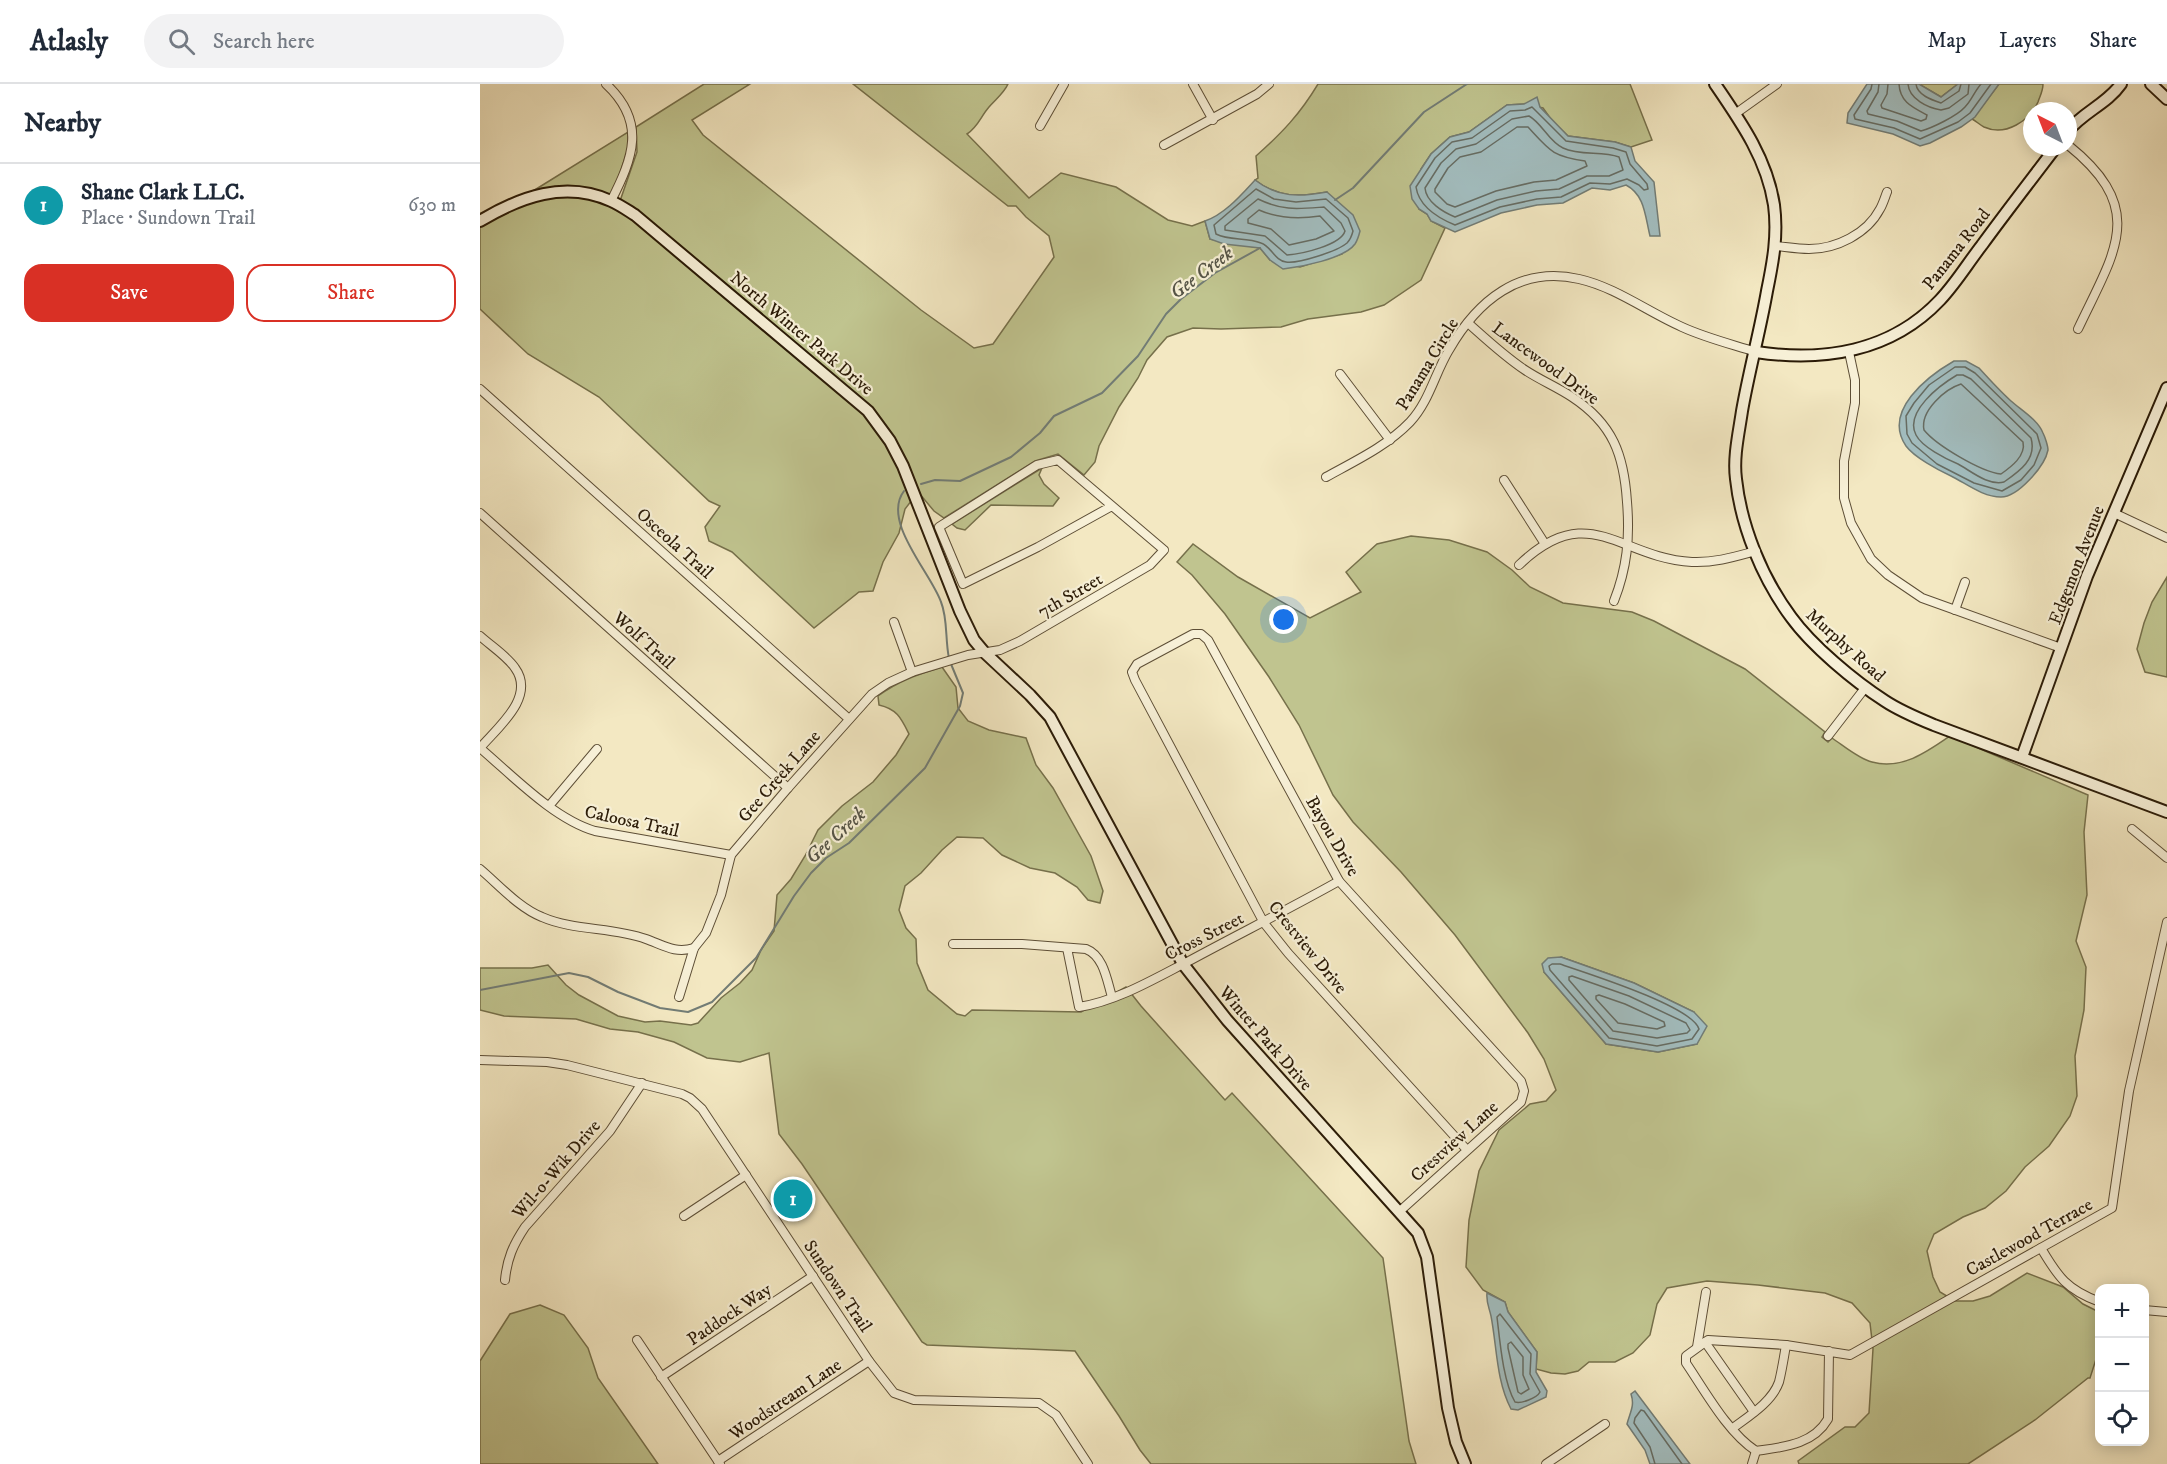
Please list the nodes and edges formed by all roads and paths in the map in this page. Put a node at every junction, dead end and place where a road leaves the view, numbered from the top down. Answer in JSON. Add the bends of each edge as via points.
{"nodes":[{"id":1,"x":606,"y":84,"type":"edge"},
{"id":2,"x":1064,"y":84,"type":"edge"},
{"id":3,"x":1192,"y":84,"type":"edge"},
{"id":4,"x":1269,"y":84,"type":"edge"},
{"id":5,"x":1715,"y":84,"type":"edge"},
{"id":6,"x":1777,"y":84,"type":"edge"},
{"id":7,"x":2121,"y":84,"type":"edge"},
{"id":8,"x":2151,"y":84,"type":"edge"},
{"id":9,"x":2167,"y":99,"type":"edge"},
{"id":10,"x":1735,"y":114,"type":"junction"},
{"id":11,"x":1213,"y":120,"type":"junction"},
{"id":12,"x":2077,"y":121,"type":"edge"},
{"id":13,"x":1040,"y":126,"type":"dead end"},
{"id":14,"x":1164,"y":145,"type":"dead end"},
{"id":15,"x":2077,"y":152,"type":"edge"},
{"id":16,"x":2049,"y":156,"type":"edge"},
{"id":17,"x":1887,"y":192,"type":"dead end"},
{"id":18,"x":611,"y":201,"type":"junction"},
{"id":19,"x":480,"y":221,"type":"edge"},
{"id":20,"x":1776,"y":246,"type":"junction"},
{"id":21,"x":1468,"y":323,"type":"junction"},
{"id":22,"x":2078,"y":329,"type":"dead end"},
{"id":23,"x":1756,"y":352,"type":"junction"},
{"id":24,"x":1849,"y":352,"type":"junction"},
{"id":25,"x":1340,"y":374,"type":"dead end"},
{"id":26,"x":2167,"y":388,"type":"edge"},
{"id":27,"x":480,"y":390,"type":"edge"},
{"id":28,"x":1390,"y":440,"type":"junction"},
{"id":29,"x":1326,"y":477,"type":"dead end"},
{"id":30,"x":1504,"y":480,"type":"dead end"},
{"id":31,"x":1112,"y":506,"type":"junction"},
{"id":32,"x":480,"y":513,"type":"edge"},
{"id":33,"x":2114,"y":513,"type":"junction"},
{"id":34,"x":2167,"y":538,"type":"edge"},
{"id":35,"x":1545,"y":544,"type":"junction"},
{"id":36,"x":1629,"y":546,"type":"junction"},
{"id":37,"x":1755,"y":551,"type":"junction"},
{"id":38,"x":1519,"y":565,"type":"dead end"},
{"id":39,"x":1965,"y":582,"type":"dead end"},
{"id":40,"x":1614,"y":601,"type":"dead end"},
{"id":41,"x":1955,"y":610,"type":"junction"},
{"id":42,"x":894,"y":622,"type":"dead end"},
{"id":43,"x":480,"y":636,"type":"edge"},
{"id":44,"x":2061,"y":648,"type":"junction"},
{"id":45,"x":984,"y":652,"type":"junction"},
{"id":46,"x":912,"y":672,"type":"junction"},
{"id":47,"x":1132,"y":672,"type":"joint"},
{"id":48,"x":1865,"y":688,"type":"junction"},
{"id":49,"x":849,"y":719,"type":"junction"},
{"id":50,"x":1828,"y":736,"type":"dead end"},
{"id":51,"x":480,"y":748,"type":"edge"},
{"id":52,"x":597,"y":749,"type":"dead end"},
{"id":53,"x":2022,"y":757,"type":"junction"},
{"id":54,"x":788,"y":788,"type":"junction"},
{"id":55,"x":549,"y":806,"type":"junction"},
{"id":56,"x":2167,"y":812,"type":"edge"},
{"id":57,"x":2132,"y":829,"type":"dead end"},
{"id":58,"x":731,"y":855,"type":"junction"},
{"id":59,"x":2167,"y":858,"type":"edge"},
{"id":60,"x":480,"y":869,"type":"edge"},
{"id":61,"x":1339,"y":881,"type":"junction"},
{"id":62,"x":2167,"y":922,"type":"edge"},
{"id":63,"x":1264,"y":923,"type":"junction"},
{"id":64,"x":953,"y":944,"type":"dead end"},
{"id":65,"x":694,"y":948,"type":"junction"},
{"id":66,"x":1067,"y":948,"type":"junction"},
{"id":67,"x":1183,"y":964,"type":"junction"},
{"id":68,"x":679,"y":997,"type":"dead end"},
{"id":69,"x":1112,"y":997,"type":"junction"},
{"id":70,"x":480,"y":1060,"type":"edge"},
{"id":71,"x":642,"y":1083,"type":"junction"},
{"id":72,"x":1524,"y":1091,"type":"joint"},
{"id":73,"x":1467,"y":1150,"type":"junction"},
{"id":74,"x":746,"y":1175,"type":"junction"},
{"id":75,"x":1400,"y":1211,"type":"junction"},
{"id":76,"x":684,"y":1215,"type":"dead end"},
{"id":77,"x":2041,"y":1248,"type":"junction"},
{"id":78,"x":813,"y":1276,"type":"junction"},
{"id":79,"x":505,"y":1280,"type":"dead end"},
{"id":80,"x":1706,"y":1293,"type":"dead end"},
{"id":81,"x":2095,"y":1300,"type":"edge"},
{"id":82,"x":2149,"y":1310,"type":"edge"},
{"id":83,"x":2167,"y":1312,"type":"edge"},
{"id":84,"x":637,"y":1340,"type":"dead end"},
{"id":85,"x":1701,"y":1345,"type":"junction"},
{"id":86,"x":1786,"y":1345,"type":"junction"},
{"id":87,"x":1829,"y":1352,"type":"junction"},
{"id":88,"x":870,"y":1360,"type":"junction"},
{"id":89,"x":662,"y":1377,"type":"junction"},
{"id":90,"x":1754,"y":1412,"type":"junction"},
{"id":91,"x":1605,"y":1424,"type":"dead end"},
{"id":92,"x":1733,"y":1428,"type":"junction"},
{"id":93,"x":1756,"y":1451,"type":"junction"},
{"id":94,"x":719,"y":1463,"type":"edge"},
{"id":95,"x":1088,"y":1464,"type":"edge"},
{"id":96,"x":1465,"y":1464,"type":"edge"},
{"id":97,"x":1546,"y":1464,"type":"edge"},
{"id":98,"x":1752,"y":1464,"type":"edge"}],
"edges":[{"from":1,"to":18,"type":"street","via":[[624,106],[632,129],[633,150]]},
{"from":2,"to":13,"type":"street"},
{"from":3,"to":11,"type":"street"},
{"from":4,"to":11,"type":"street"},
{"from":5,"to":10,"type":"street","name":"Murphy Road"},
{"from":6,"to":10,"type":"street"},
{"from":7,"to":12,"type":"street"},
{"from":8,"to":9,"type":"street"},
{"from":10,"to":20,"type":"street","name":"Murphy Road","via":[[1758,151],[1768,177]]},
{"from":11,"to":14,"type":"street"},
{"from":15,"to":22,"type":"street","via":[[2097,171],[2118,214],[2112,258]]},
{"from":16,"to":24,"type":"street","name":"Panama Road","via":[[1940,300],[1889,338]]},
{"from":17,"to":20,"type":"street","via":[[1870,222],[1838,243],[1809,249]]},
{"from":18,"to":19,"type":"street","name":"North Winter Park Drive","via":[[563,191],[532,195]]},
{"from":18,"to":45,"type":"street","name":"North Winter Park Drive","via":[[635,215],[868,411],[903,466],[960,611]]},
{"from":20,"to":23,"type":"street","name":"Murphy Road"},
{"from":21,"to":23,"type":"street","name":"Panama Circle","via":[[1510,285],[1562,276],[1595,283],[1682,327]]},
{"from":21,"to":28,"type":"street","name":"Panama Circle","via":[[1411,421]]},
{"from":21,"to":36,"type":"street","name":"Lancewood Drive","via":[[1524,369],[1571,396],[1614,439],[1626,484]]},
{"from":23,"to":24,"type":"street","name":"Panama Road","via":[[1815,356]]},
{"from":23,"to":37,"type":"street","name":"Murphy Road","via":[[1742,410],[1735,477]]},
{"from":24,"to":41,"type":"street","via":[[1855,380],[1854,403],[1843,477],[1851,523],[1871,559],[1888,575],[1922,598]]},
{"from":25,"to":28,"type":"street"},
{"from":26,"to":33,"type":"street","name":"Edgemon Avenue"},
{"from":27,"to":49,"type":"street","name":"Osceola Trail"},
{"from":28,"to":29,"type":"street","name":"Panama Circle"},
{"from":30,"to":35,"type":"street"},
{"from":31,"to":31,"type":"street","via":[[963,584],[939,527],[1036,465],[1058,460]]},
{"from":31,"to":45,"type":"street","name":"7th Street","via":[[1164,550],[1150,565],[1020,641]]},
{"from":32,"to":54,"type":"street","name":"Wolf Trail"},
{"from":33,"to":34,"type":"street"},
{"from":33,"to":44,"type":"street","name":"Edgemon Avenue"},
{"from":35,"to":36,"type":"street","via":[[1581,532]]},
{"from":35,"to":38,"type":"street"},
{"from":36,"to":37,"type":"street","via":[[1691,562],[1720,561]]},
{"from":36,"to":40,"type":"street","name":"Lancewood Drive"},
{"from":37,"to":48,"type":"street","name":"Murphy Road","via":[[1791,618]]},
{"from":39,"to":41,"type":"street"},
{"from":41,"to":44,"type":"street"},
{"from":42,"to":46,"type":"street"},
{"from":43,"to":51,"type":"street","via":[[514,666],[522,679],[522,692],[518,703]]},
{"from":44,"to":53,"type":"street","name":"Edgemon Avenue"},
{"from":45,"to":46,"type":"street","name":"Gee Creek Lane"},
{"from":45,"to":67,"type":"street","name":"Winter Park Drive","via":[[1050,717]]},
{"from":46,"to":49,"type":"street","name":"Gee Creek Lane","via":[[872,694]]},
{"from":47,"to":61,"type":"street","name":"Bayou Drive","via":[[1137,664],[1193,634],[1208,639]]},
{"from":47,"to":63,"type":"street","name":"Crestview Drive"},
{"from":48,"to":50,"type":"street"},
{"from":48,"to":53,"type":"street","name":"Murphy Road","via":[[1934,725]]},
{"from":49,"to":54,"type":"street","name":"Gee Creek Lane"},
{"from":51,"to":55,"type":"street","name":"Caloosa Trail"},
{"from":52,"to":55,"type":"street"},
{"from":53,"to":56,"type":"street","name":"Murphy Road"},
{"from":54,"to":58,"type":"street","name":"Gee Creek Lane"},
{"from":55,"to":58,"type":"street","name":"Caloosa Trail","via":[[567,820],[595,831]]},
{"from":57,"to":59,"type":"street"},
{"from":58,"to":65,"type":"street","name":"Gee Creek Lane","via":[[706,933]]},
{"from":60,"to":65,"type":"street","via":[[541,917],[626,933],[672,950]]},
{"from":61,"to":63,"type":"street","name":"Cross Street"},
{"from":61,"to":72,"type":"street","name":"Bayou Drive","via":[[1521,1081]]},
{"from":62,"to":77,"type":"street","name":"Castlewood Terrace","via":[[2129,1091],[2112,1208]]},
{"from":63,"to":67,"type":"street","name":"Cross Street"},
{"from":63,"to":73,"type":"street","name":"Crestview Drive"},
{"from":64,"to":66,"type":"street"},
{"from":65,"to":68,"type":"street","name":"Gee Creek Lane"},
{"from":66,"to":69,"type":"street","via":[[1086,949],[1099,959]]},
{"from":66,"to":69,"type":"street","name":"Cross Street","via":[[1079,1007]]},
{"from":67,"to":69,"type":"street","name":"Cross Street"},
{"from":67,"to":75,"type":"street","name":"Winter Park Drive","via":[[1227,1020]]},
{"from":70,"to":71,"type":"street","name":"Sundown Trail","via":[[548,1062]]},
{"from":71,"to":74,"type":"street","name":"Sundown Trail","via":[[682,1094],[697,1103]]},
{"from":71,"to":79,"type":"street","name":"Wil-o-Wik Drive","via":[[610,1131],[525,1227],[507,1260]]},
{"from":72,"to":73,"type":"street","name":"Crestview Lane","via":[[1521,1102]]},
{"from":73,"to":75,"type":"street","name":"Crestview Lane"},
{"from":74,"to":76,"type":"street"},
{"from":74,"to":78,"type":"street","name":"Sundown Trail"},
{"from":75,"to":96,"type":"street","name":"Winter Park Drive","via":[[1418,1233],[1427,1257],[1448,1408]]},
{"from":77,"to":81,"type":"street","via":[[2062,1281]]},
{"from":77,"to":87,"type":"street","name":"Castlewood Terrace","via":[[1850,1355]]},
{"from":78,"to":88,"type":"street","name":"Sundown Trail"},
{"from":78,"to":89,"type":"street","name":"Paddock Way"},
{"from":80,"to":85,"type":"street"},
{"from":82,"to":83,"type":"street"},
{"from":84,"to":89,"type":"street"},
{"from":85,"to":86,"type":"street","name":"Castlewood Terrace","via":[[1708,1340]]},
{"from":85,"to":90,"type":"street"},
{"from":85,"to":92,"type":"street","via":[[1686,1356],[1686,1363]]},
{"from":86,"to":87,"type":"street","name":"Castlewood Terrace"},
{"from":86,"to":90,"type":"street","via":[[1773,1394]]},
{"from":87,"to":93,"type":"street","via":[[1828,1419],[1823,1427],[1808,1439],[1789,1446]]},
{"from":88,"to":94,"type":"street","name":"Woodstream Lane"},
{"from":88,"to":95,"type":"street","name":"Sundown Trail","via":[[894,1394],[914,1400],[1039,1403],[1056,1415]]},
{"from":89,"to":94,"type":"street"},
{"from":90,"to":92,"type":"street"},
{"from":91,"to":97,"type":"street"},
{"from":92,"to":93,"type":"street"},
{"from":93,"to":98,"type":"street"}]}
